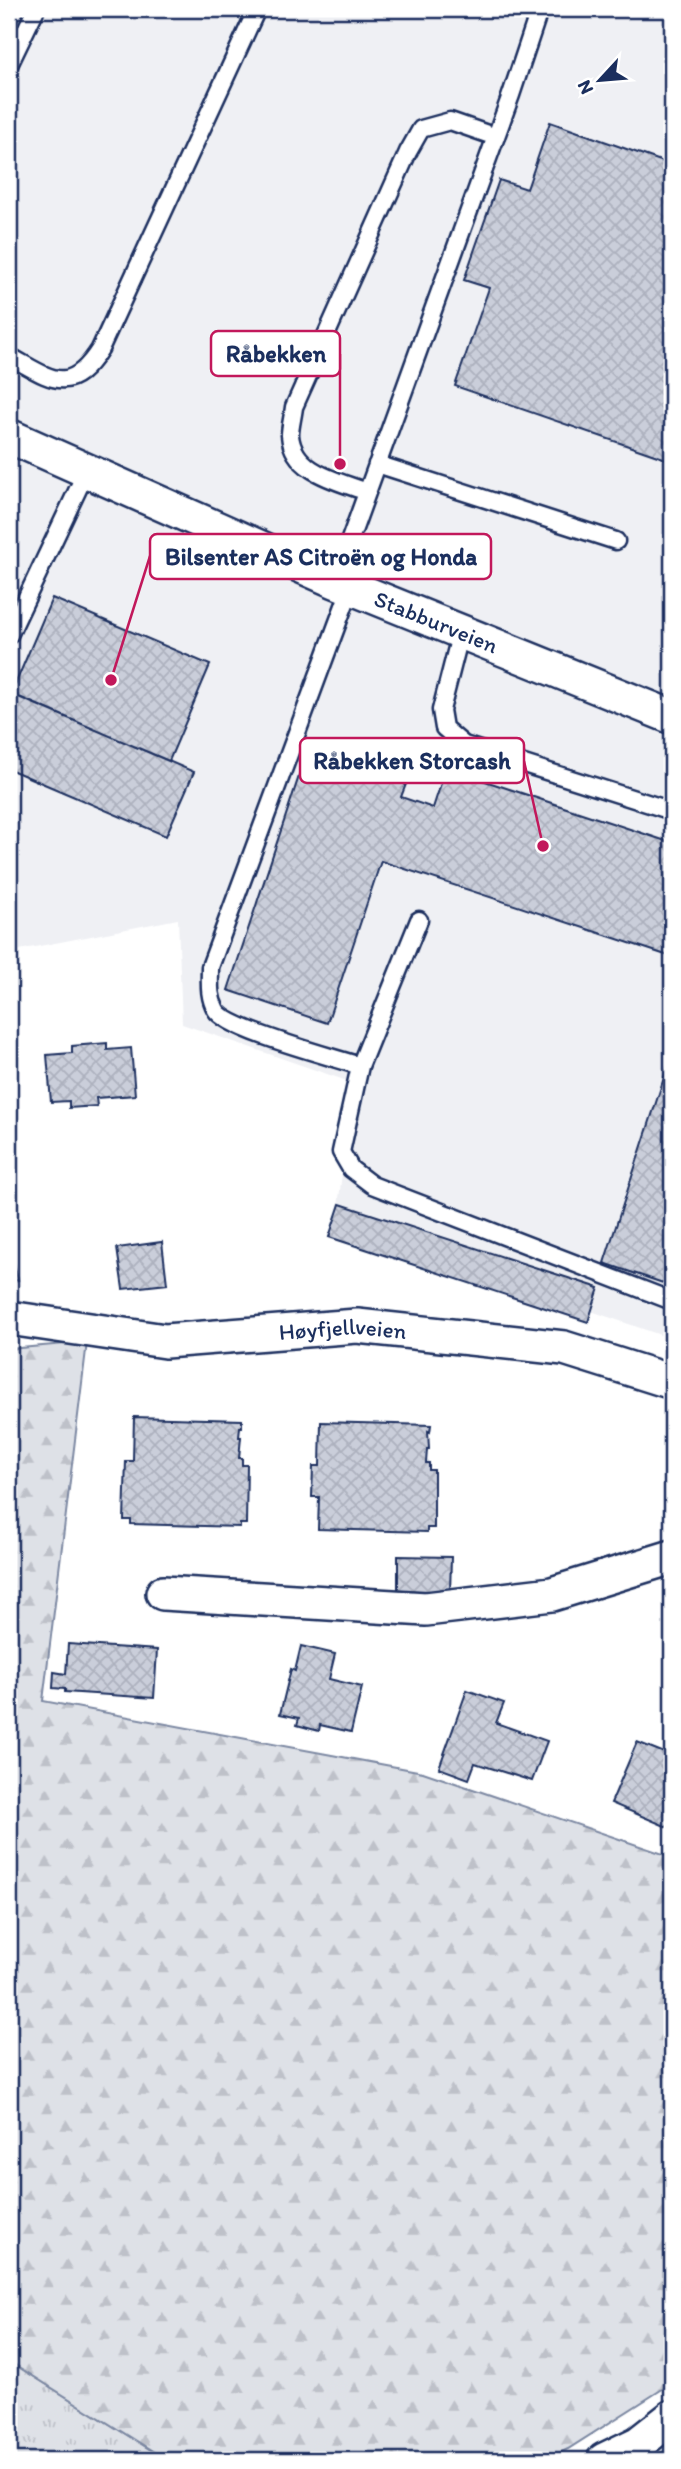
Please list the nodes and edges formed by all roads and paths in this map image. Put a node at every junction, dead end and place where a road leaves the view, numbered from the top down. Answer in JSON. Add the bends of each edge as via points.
{"nodes":[{"id":1,"x":36,"y":9,"type":"edge"},
{"id":2,"x":257,"y":9,"type":"edge"},
{"id":3,"x":536,"y":20,"type":"dead end"},
{"id":4,"x":9,"y":65,"type":"edge"},
{"id":5,"x":496,"y":137,"type":"junction"},
{"id":6,"x":9,"y":356,"type":"edge"},
{"id":7,"x":9,"y":436,"type":"edge"},
{"id":8,"x":377,"y":464,"type":"junction"},
{"id":9,"x":87,"y":470,"type":"junction"},
{"id":10,"x":367,"y":492,"type":"junction"},
{"id":11,"x":616,"y":541,"type":"dead end"},
{"id":12,"x":343,"y":584,"type":"junction"},
{"id":13,"x":461,"y":632,"type":"junction"},
{"id":14,"x":9,"y":635,"type":"edge"},
{"id":15,"x":672,"y":717,"type":"edge"},
{"id":16,"x":672,"y":811,"type":"edge"},
{"id":17,"x":419,"y":920,"type":"dead end"},
{"id":18,"x":360,"y":1066,"type":"junction"},
{"id":19,"x":672,"y":1301,"type":"edge"},
{"id":20,"x":9,"y":1318,"type":"edge"},
{"id":21,"x":672,"y":1382,"type":"edge"},
{"id":22,"x":672,"y":1557,"type":"edge"},
{"id":23,"x":163,"y":1593,"type":"dead end"},
{"id":24,"x":672,"y":2417,"type":"edge"},
{"id":25,"x":604,"y":2460,"type":"edge"}],
"edges":[{"from":1,"to":4,"type":"lane"},
{"from":2,"to":6,"type":"lane","via":[[88,368],[72,378],[54,380]]},
{"from":3,"to":5,"type":"lane"},
{"from":5,"to":8,"type":"lane"},
{"from":5,"to":10,"type":"lane","via":[[450,121],[421,129],[294,408],[290,436],[299,460],[311,470]]},
{"from":7,"to":9,"type":"street","name":"Stabburveien"},
{"from":8,"to":10,"type":"lane"},
{"from":8,"to":11,"type":"lane"},
{"from":9,"to":12,"type":"street","name":"Stabburveien"},
{"from":9,"to":14,"type":"lane"},
{"from":10,"to":12,"type":"lane"},
{"from":12,"to":13,"type":"street","name":"Stabburveien"},
{"from":12,"to":18,"type":"lane","via":[[210,967],[210,995],[217,1012],[235,1025]]},
{"from":13,"to":15,"type":"street","name":"Stabburveien"},
{"from":13,"to":16,"type":"lane","via":[[441,710],[444,728],[464,745]]},
{"from":17,"to":18,"type":"lane"},
{"from":18,"to":19,"type":"lane","via":[[341,1152],[351,1169],[372,1185]]},
{"from":20,"to":21,"type":"street","name":"Høyfjellveien","via":[[165,1340],[357,1326],[564,1348]]},
{"from":22,"to":23,"type":"street","via":[[552,1594],[426,1609]]},
{"from":24,"to":25,"type":"street","via":[[639,2443]]}]}
